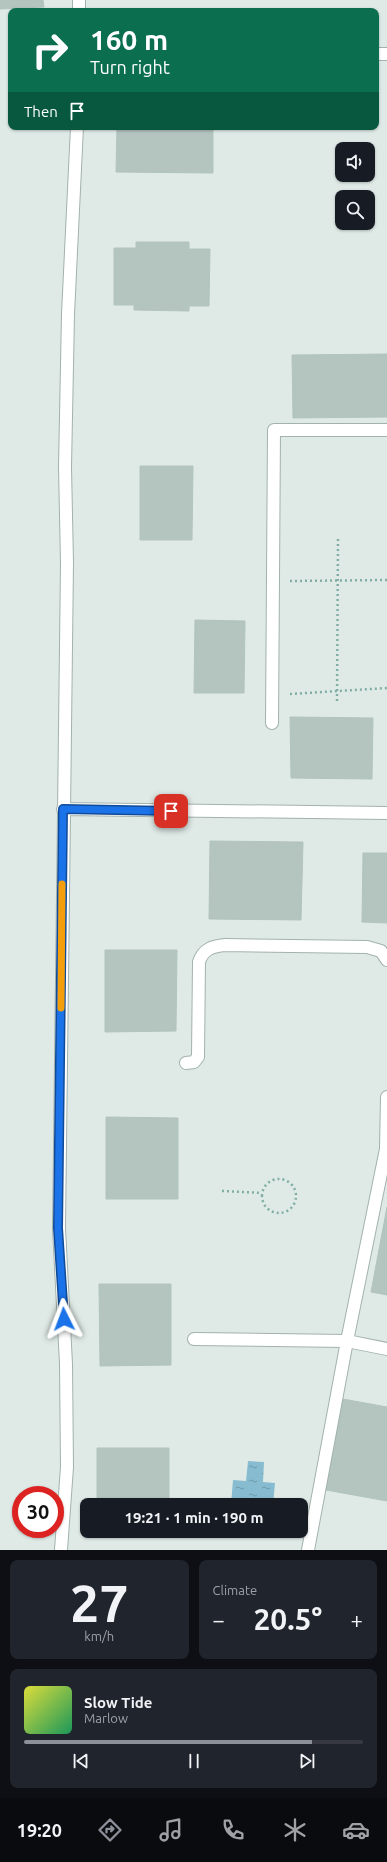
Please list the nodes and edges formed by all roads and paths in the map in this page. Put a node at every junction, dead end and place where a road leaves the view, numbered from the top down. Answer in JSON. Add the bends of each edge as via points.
{"nodes":[{"id":1,"x":77,"y":130,"type":"edge"},
{"id":2,"x":387,"y":430,"type":"edge"},
{"id":3,"x":338,"y":537,"type":"dead end"},
{"id":4,"x":387,"y":580,"type":"edge"},
{"id":5,"x":272,"y":581,"type":"junction"},
{"id":6,"x":338,"y":581,"type":"junction"},
{"id":7,"x":387,"y":688,"type":"edge"},
{"id":8,"x":337,"y":691,"type":"junction"},
{"id":9,"x":272,"y":694,"type":"junction"},
{"id":10,"x":337,"y":701,"type":"dead end"},
{"id":11,"x":272,"y":723,"type":"dead end"},
{"id":12,"x":63,"y":809,"type":"junction"},
{"id":13,"x":387,"y":813,"type":"edge"},
{"id":14,"x":387,"y":960,"type":"edge"},
{"id":15,"x":186,"y":1063,"type":"dead end"},
{"id":16,"x":387,"y":1097,"type":"edge"},
{"id":17,"x":222,"y":1191,"type":"dead end"},
{"id":18,"x":262,"y":1193,"type":"junction"},
{"id":19,"x":194,"y":1339,"type":"dead end"},
{"id":20,"x":347,"y":1341,"type":"junction"},
{"id":21,"x":387,"y":1349,"type":"edge"},
{"id":22,"x":61,"y":1550,"type":"edge"},
{"id":23,"x":308,"y":1550,"type":"edge"}],
"edges":[{"from":1,"to":12,"type":"street","via":[[70,254],[65,452]]},
{"from":2,"to":5,"type":"street","via":[[274,430]]},
{"from":3,"to":6,"type":"path"},
{"from":4,"to":6,"type":"path"},
{"from":5,"to":6,"type":"path"},
{"from":5,"to":9,"type":"street"},
{"from":6,"to":8,"type":"path"},
{"from":7,"to":8,"type":"path"},
{"from":8,"to":9,"type":"path"},
{"from":8,"to":10,"type":"path"},
{"from":9,"to":11,"type":"street"},
{"from":12,"to":13,"type":"street"},
{"from":12,"to":22,"type":"street","via":[[58,1228],[66,1364],[67,1467]]},
{"from":14,"to":15,"type":"street","via":[[381,951],[367,947],[225,945],[211,948],[203,953],[199,962],[198,1057],[194,1062]]},
{"from":16,"to":20,"type":"street","via":[[386,1149]]},
{"from":17,"to":18,"type":"path"},
{"from":18,"to":18,"type":"path","via":[[265,1205],[274,1212],[285,1212],[296,1199],[292,1184],[277,1178],[267,1183]]},
{"from":19,"to":20,"type":"street"},
{"from":20,"to":21,"type":"street"},
{"from":20,"to":23,"type":"street"}]}
